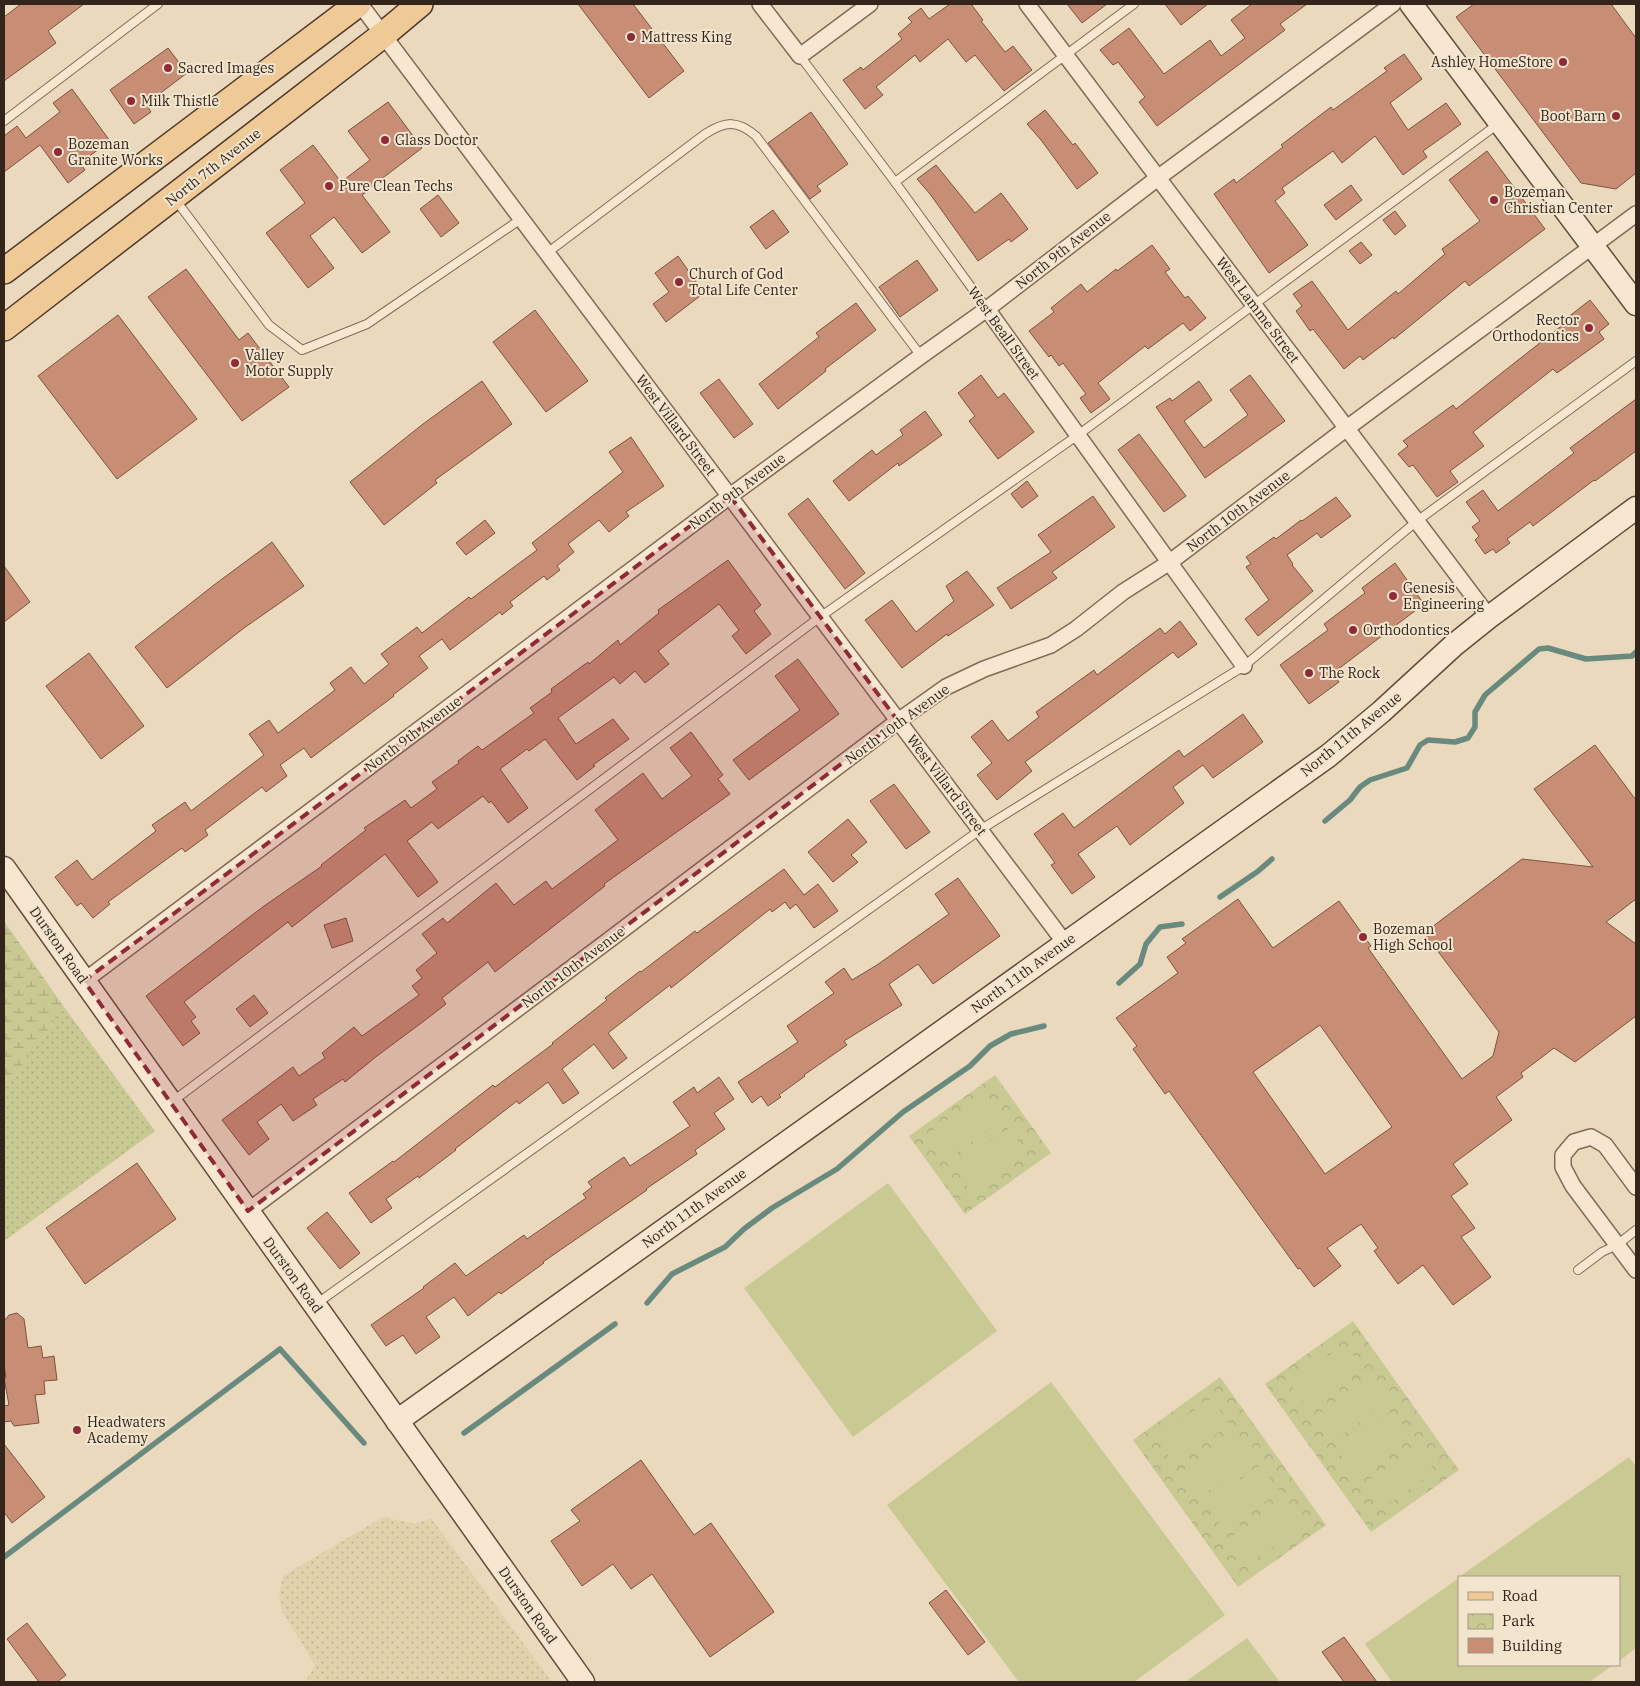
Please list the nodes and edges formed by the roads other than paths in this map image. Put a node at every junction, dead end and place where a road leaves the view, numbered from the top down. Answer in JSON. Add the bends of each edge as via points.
{"nodes":[{"id":1,"x":158,"y":4,"type":"edge"},
{"id":2,"x":359,"y":4,"type":"edge"},
{"id":3,"x":420,"y":4,"type":"edge"},
{"id":4,"x":760,"y":4,"type":"edge"},
{"id":5,"x":870,"y":4,"type":"edge"},
{"id":6,"x":1027,"y":4,"type":"edge"},
{"id":7,"x":1134,"y":4,"type":"edge"},
{"id":8,"x":1393,"y":4,"type":"edge"},
{"id":9,"x":1411,"y":4,"type":"edge"},
{"id":10,"x":384,"y":35,"type":"junction"},
{"id":11,"x":1065,"y":55,"type":"junction"},
{"id":12,"x":800,"y":56,"type":"junction"},
{"id":13,"x":4,"y":121,"type":"edge"},
{"id":14,"x":1499,"y":123,"type":"junction"},
{"id":15,"x":1159,"y":177,"type":"junction"},
{"id":16,"x":895,"y":182,"type":"junction"},
{"id":17,"x":174,"y":197,"type":"junction"},
{"id":18,"x":1636,"y":214,"type":"edge"},
{"id":19,"x":521,"y":219,"type":"junction"},
{"id":20,"x":1593,"y":246,"type":"junction"},
{"id":21,"x":547,"y":253,"type":"junction"},
{"id":22,"x":4,"y":271,"type":"edge"},
{"id":23,"x":1253,"y":304,"type":"junction"},
{"id":24,"x":1636,"y":304,"type":"edge"},
{"id":25,"x":987,"y":309,"type":"junction"},
{"id":26,"x":4,"y":326,"type":"edge"},
{"id":27,"x":921,"y":356,"type":"junction"},
{"id":28,"x":1636,"y":361,"type":"edge"},
{"id":29,"x":1347,"y":428,"type":"junction"},
{"id":30,"x":1078,"y":434,"type":"junction"},
{"id":31,"x":730,"y":496,"type":"junction"},
{"id":32,"x":1636,"y":508,"type":"edge"},
{"id":33,"x":1417,"y":521,"type":"junction"},
{"id":34,"x":1170,"y":562,"type":"junction"},
{"id":35,"x":820,"y":617,"type":"junction"},
{"id":36,"x":1489,"y":617,"type":"junction"},
{"id":37,"x":1244,"y":666,"type":"junction"},
{"id":38,"x":898,"y":721,"type":"junction"},
{"id":39,"x":980,"y":830,"type":"junction"},
{"id":40,"x":4,"y":868,"type":"edge"},
{"id":41,"x":1065,"y":943,"type":"junction"},
{"id":42,"x":84,"y":981,"type":"junction"},
{"id":43,"x":172,"y":1102,"type":"junction"},
{"id":44,"x":1636,"y":1187,"type":"edge"},
{"id":45,"x":248,"y":1211,"type":"junction"},
{"id":46,"x":1636,"y":1230,"type":"edge"},
{"id":47,"x":1617,"y":1245,"type":"junction"},
{"id":48,"x":1578,"y":1270,"type":"dead end"},
{"id":49,"x":1636,"y":1270,"type":"edge"},
{"id":50,"x":315,"y":1305,"type":"junction"},
{"id":51,"x":397,"y":1421,"type":"junction"},
{"id":52,"x":583,"y":1682,"type":"edge"}],
"edges":[{"from":1,"to":13,"type":"lane"},
{"from":2,"to":10,"type":"street","name":"West Villard Street"},
{"from":2,"to":22,"type":"main road"},
{"from":3,"to":10,"type":"main road","name":"North 7th Avenue"},
{"from":4,"to":12,"type":"street","name":"West Beall Street"},
{"from":5,"to":12,"type":"street"},
{"from":6,"to":11,"type":"street","name":"West Lamme Street"},
{"from":7,"to":11,"type":"lane"},
{"from":8,"to":15,"type":"street","name":"North 9th Avenue"},
{"from":9,"to":14,"type":"street"},
{"from":10,"to":17,"type":"main road","name":"North 7th Avenue"},
{"from":10,"to":19,"type":"street","name":"West Villard Street"},
{"from":11,"to":15,"type":"street","name":"West Lamme Street"},
{"from":11,"to":16,"type":"lane"},
{"from":12,"to":16,"type":"lane","name":"West Beall Street"},
{"from":14,"to":20,"type":"street"},
{"from":14,"to":23,"type":"lane"},
{"from":15,"to":23,"type":"street","name":"West Lamme Street"},
{"from":15,"to":25,"type":"street","name":"North 9th Avenue"},
{"from":16,"to":25,"type":"lane","name":"West Beall Street"},
{"from":17,"to":19,"type":"lane","via":[[269,326],[302,350],[367,324]]},
{"from":17,"to":26,"type":"main road","name":"North 7th Avenue"},
{"from":18,"to":20,"type":"street","name":"North 10th Avenue"},
{"from":19,"to":21,"type":"street","name":"West Villard Street"},
{"from":20,"to":24,"type":"street"},
{"from":20,"to":29,"type":"street","name":"North 10th Avenue"},
{"from":21,"to":27,"type":"lane","via":[[715,128],[736,124],[744,126],[756,136]]},
{"from":21,"to":31,"type":"street","name":"West Villard Street"},
{"from":23,"to":29,"type":"street","name":"West Lamme Street"},
{"from":23,"to":30,"type":"lane"},
{"from":25,"to":27,"type":"street","name":"North 9th Avenue"},
{"from":25,"to":30,"type":"street","name":"West Beall Street"},
{"from":27,"to":31,"type":"street","name":"North 9th Avenue"},
{"from":28,"to":33,"type":"lane"},
{"from":29,"to":33,"type":"street","name":"West Lamme Street"},
{"from":29,"to":34,"type":"street","name":"North 10th Avenue"},
{"from":30,"to":34,"type":"street","name":"West Beall Street"},
{"from":30,"to":35,"type":"lane"},
{"from":31,"to":35,"type":"street","name":"West Villard Street"},
{"from":31,"to":42,"type":"street","name":"North 9th Avenue"},
{"from":32,"to":36,"type":"street","name":"North 11th Avenue"},
{"from":33,"to":36,"type":"street","name":"West Lamme Street"},
{"from":33,"to":37,"type":"lane"},
{"from":34,"to":37,"type":"street","name":"West Beall Street"},
{"from":34,"to":38,"type":"street","name":"North 10th Avenue","via":[[1050,645],[984,668],[946,687]]},
{"from":35,"to":38,"type":"street","name":"West Villard Street"},
{"from":35,"to":43,"type":"lane"},
{"from":36,"to":41,"type":"street","name":"North 11th Avenue","via":[[1328,756]]},
{"from":37,"to":39,"type":"lane"},
{"from":38,"to":39,"type":"street","name":"West Villard Street"},
{"from":38,"to":45,"type":"street","name":"North 10th Avenue"},
{"from":39,"to":41,"type":"street","name":"West Villard Street"},
{"from":39,"to":50,"type":"lane"},
{"from":40,"to":42,"type":"street","name":"Durston Road"},
{"from":41,"to":51,"type":"street","name":"North 11th Avenue"},
{"from":42,"to":43,"type":"street","name":"Durston Road"},
{"from":43,"to":45,"type":"street","name":"Durston Road"},
{"from":44,"to":47,"type":"street","via":[[1605,1145],[1592,1137],[1574,1142],[1563,1155],[1563,1167],[1573,1186]]},
{"from":45,"to":50,"type":"street","name":"Durston Road"},
{"from":46,"to":47,"type":"lane"},
{"from":47,"to":48,"type":"lane"},
{"from":47,"to":49,"type":"street"},
{"from":50,"to":51,"type":"street","name":"Durston Road"},
{"from":51,"to":52,"type":"street","name":"Durston Road"}]}
